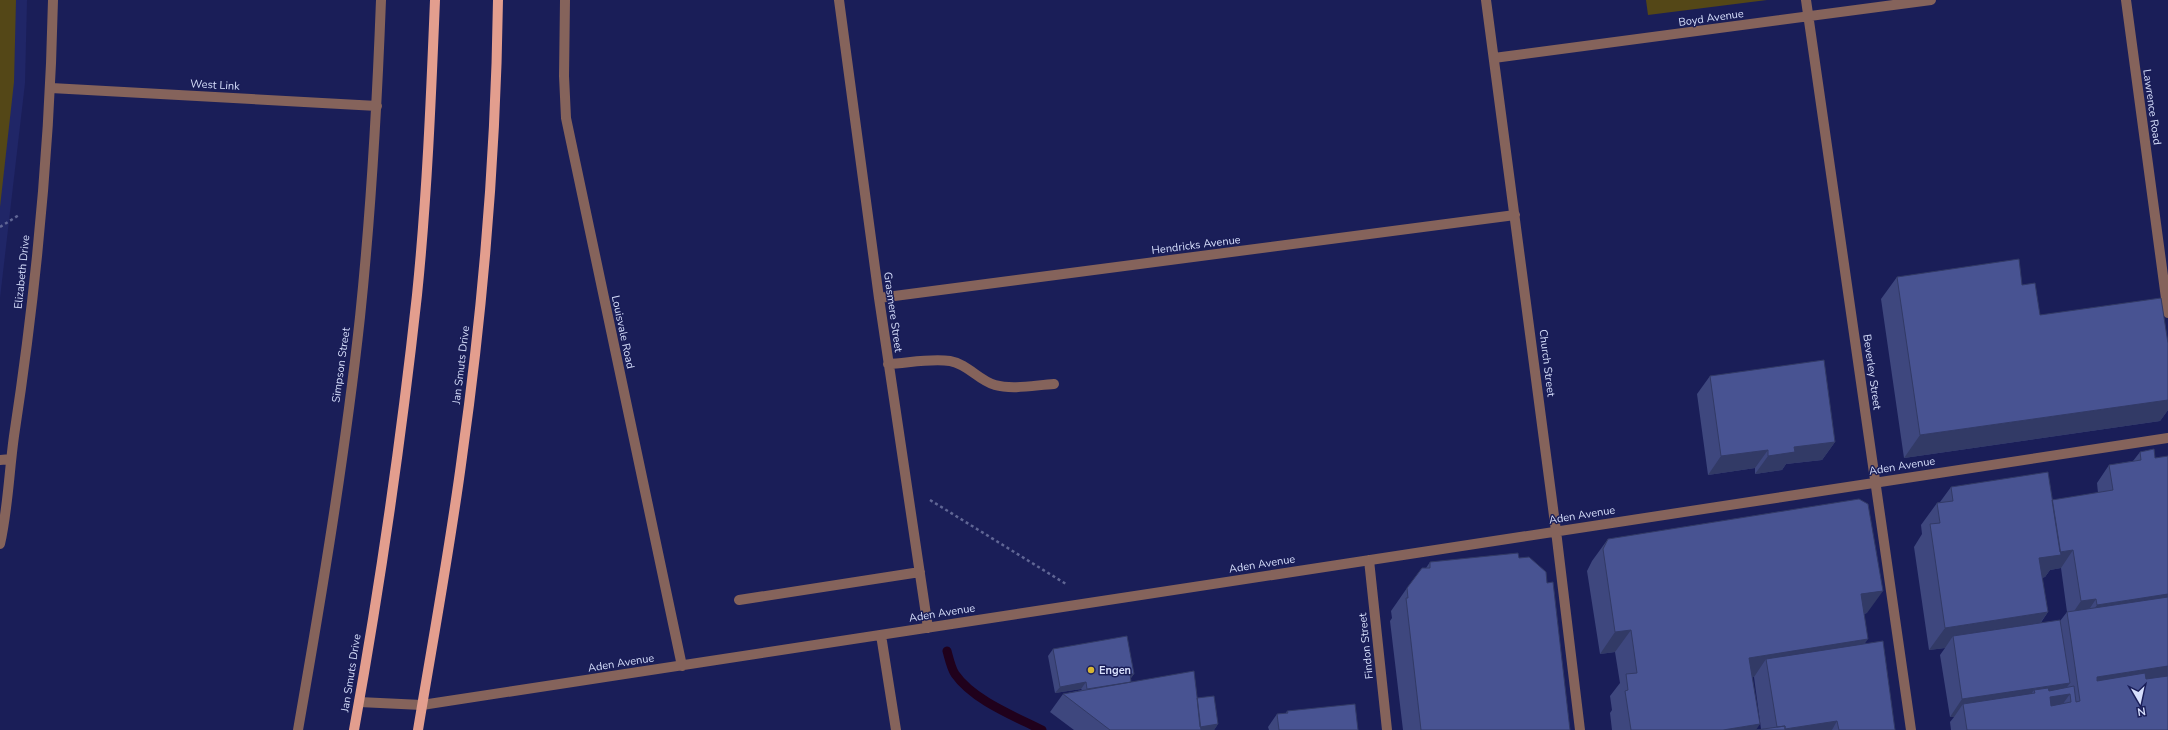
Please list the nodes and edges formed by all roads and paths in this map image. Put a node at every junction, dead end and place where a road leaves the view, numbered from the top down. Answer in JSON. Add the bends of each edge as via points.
{"nodes":[{"id":1,"x":53,"y":0,"type":"edge"},
{"id":2,"x":381,"y":0,"type":"edge"},
{"id":3,"x":435,"y":0,"type":"edge"},
{"id":4,"x":498,"y":0,"type":"edge"},
{"id":5,"x":565,"y":0,"type":"edge"},
{"id":6,"x":839,"y":0,"type":"edge"},
{"id":7,"x":1486,"y":0,"type":"edge"},
{"id":8,"x":1806,"y":0,"type":"edge"},
{"id":9,"x":1931,"y":0,"type":"edge"},
{"id":10,"x":2126,"y":0,"type":"edge"},
{"id":11,"x":1807,"y":17,"type":"junction"},
{"id":12,"x":1494,"y":58,"type":"junction"},
{"id":13,"x":51,"y":88,"type":"junction"},
{"id":14,"x":377,"y":106,"type":"junction"},
{"id":15,"x":1516,"y":215,"type":"junction"},
{"id":16,"x":879,"y":298,"type":"junction"},
{"id":17,"x":2168,"y":313,"type":"edge"},
{"id":18,"x":888,"y":364,"type":"junction"},
{"id":19,"x":1054,"y":384,"type":"dead end"},
{"id":20,"x":2168,"y":438,"type":"edge"},
{"id":21,"x":11,"y":459,"type":"junction"},
{"id":22,"x":0,"y":460,"type":"edge"},
{"id":23,"x":1876,"y":482,"type":"junction"},
{"id":24,"x":907,"y":485,"type":"junction"},
{"id":25,"x":1556,"y":531,"type":"junction"},
{"id":26,"x":0,"y":544,"type":"edge"},
{"id":27,"x":1368,"y":560,"type":"junction"},
{"id":28,"x":920,"y":572,"type":"junction"},
{"id":29,"x":739,"y":600,"type":"dead end"},
{"id":30,"x":1095,"y":602,"type":"junction"},
{"id":31,"x":928,"y":628,"type":"junction"},
{"id":32,"x":881,"y":635,"type":"junction"},
{"id":33,"x":682,"y":666,"type":"junction"},
{"id":34,"x":359,"y":702,"type":"junction"},
{"id":35,"x":422,"y":705,"type":"junction"},
{"id":36,"x":298,"y":730,"type":"edge"},
{"id":37,"x":354,"y":730,"type":"edge"},
{"id":38,"x":418,"y":730,"type":"edge"},
{"id":39,"x":896,"y":730,"type":"edge"},
{"id":40,"x":1387,"y":730,"type":"edge"},
{"id":41,"x":1580,"y":730,"type":"edge"},
{"id":42,"x":1910,"y":730,"type":"edge"}],
"edges":[{"from":1,"to":13,"type":"street","name":"Elizabeth Drive"},
{"from":2,"to":14,"type":"street","name":"Simpson Street"},
{"from":3,"to":34,"type":"main road","name":"Jan Smuts Drive","via":[[429,146],[417,294],[394,481]]},
{"from":4,"to":35,"type":"main road","name":"Jan Smuts Drive","via":[[491,159],[480,306],[462,456]]},
{"from":5,"to":33,"type":"street","name":"Louisvale Road","via":[[566,118]]},
{"from":6,"to":16,"type":"street","name":"Grasmere Street"},
{"from":7,"to":12,"type":"street","name":"Church Street"},
{"from":8,"to":11,"type":"street","name":"Beverley Street"},
{"from":9,"to":11,"type":"street","name":"Boyd Avenue"},
{"from":10,"to":17,"type":"street","name":"Lawrence Road"},
{"from":11,"to":12,"type":"street","name":"Boyd Avenue"},
{"from":11,"to":23,"type":"street","name":"Beverley Street"},
{"from":12,"to":15,"type":"street","name":"Church Street"},
{"from":13,"to":14,"type":"street","name":"West Link"},
{"from":13,"to":21,"type":"street","name":"Elizabeth Drive","via":[[24,374]]},
{"from":14,"to":36,"type":"street","name":"Simpson Street","via":[[360,317],[339,472]]},
{"from":15,"to":16,"type":"street","name":"Hendricks Avenue"},
{"from":15,"to":25,"type":"street","name":"Church Street"},
{"from":16,"to":18,"type":"street","name":"Grasmere Street"},
{"from":18,"to":19,"type":"street","via":[[950,361],[971,369],[995,385],[1007,387]]},
{"from":18,"to":24,"type":"street","name":"Grasmere Street"},
{"from":20,"to":23,"type":"street","name":"Aden Avenue"},
{"from":21,"to":22,"type":"street"},
{"from":21,"to":26,"type":"street","name":"Elizabeth Drive"},
{"from":23,"to":25,"type":"street","name":"Aden Avenue"},
{"from":23,"to":42,"type":"street","name":"Beverley Street"},
{"from":24,"to":28,"type":"street","name":"Grasmere Street"},
{"from":24,"to":30,"type":"path"},
{"from":25,"to":27,"type":"street","name":"Aden Avenue"},
{"from":25,"to":41,"type":"street","name":"Church Street"},
{"from":27,"to":30,"type":"street","name":"Aden Avenue"},
{"from":27,"to":40,"type":"street","name":"Findon Street"},
{"from":28,"to":29,"type":"street"},
{"from":28,"to":31,"type":"street","name":"Grasmere Street"},
{"from":30,"to":31,"type":"street","name":"Aden Avenue"},
{"from":31,"to":32,"type":"street","name":"Aden Avenue"},
{"from":32,"to":33,"type":"street","name":"Aden Avenue"},
{"from":32,"to":39,"type":"street"},
{"from":33,"to":35,"type":"street","name":"Aden Avenue"},
{"from":34,"to":35,"type":"street","name":"Aden Avenue"},
{"from":34,"to":37,"type":"main road","name":"Jan Smuts Drive"},
{"from":35,"to":38,"type":"main road","name":"Jan Smuts Drive"}]}
